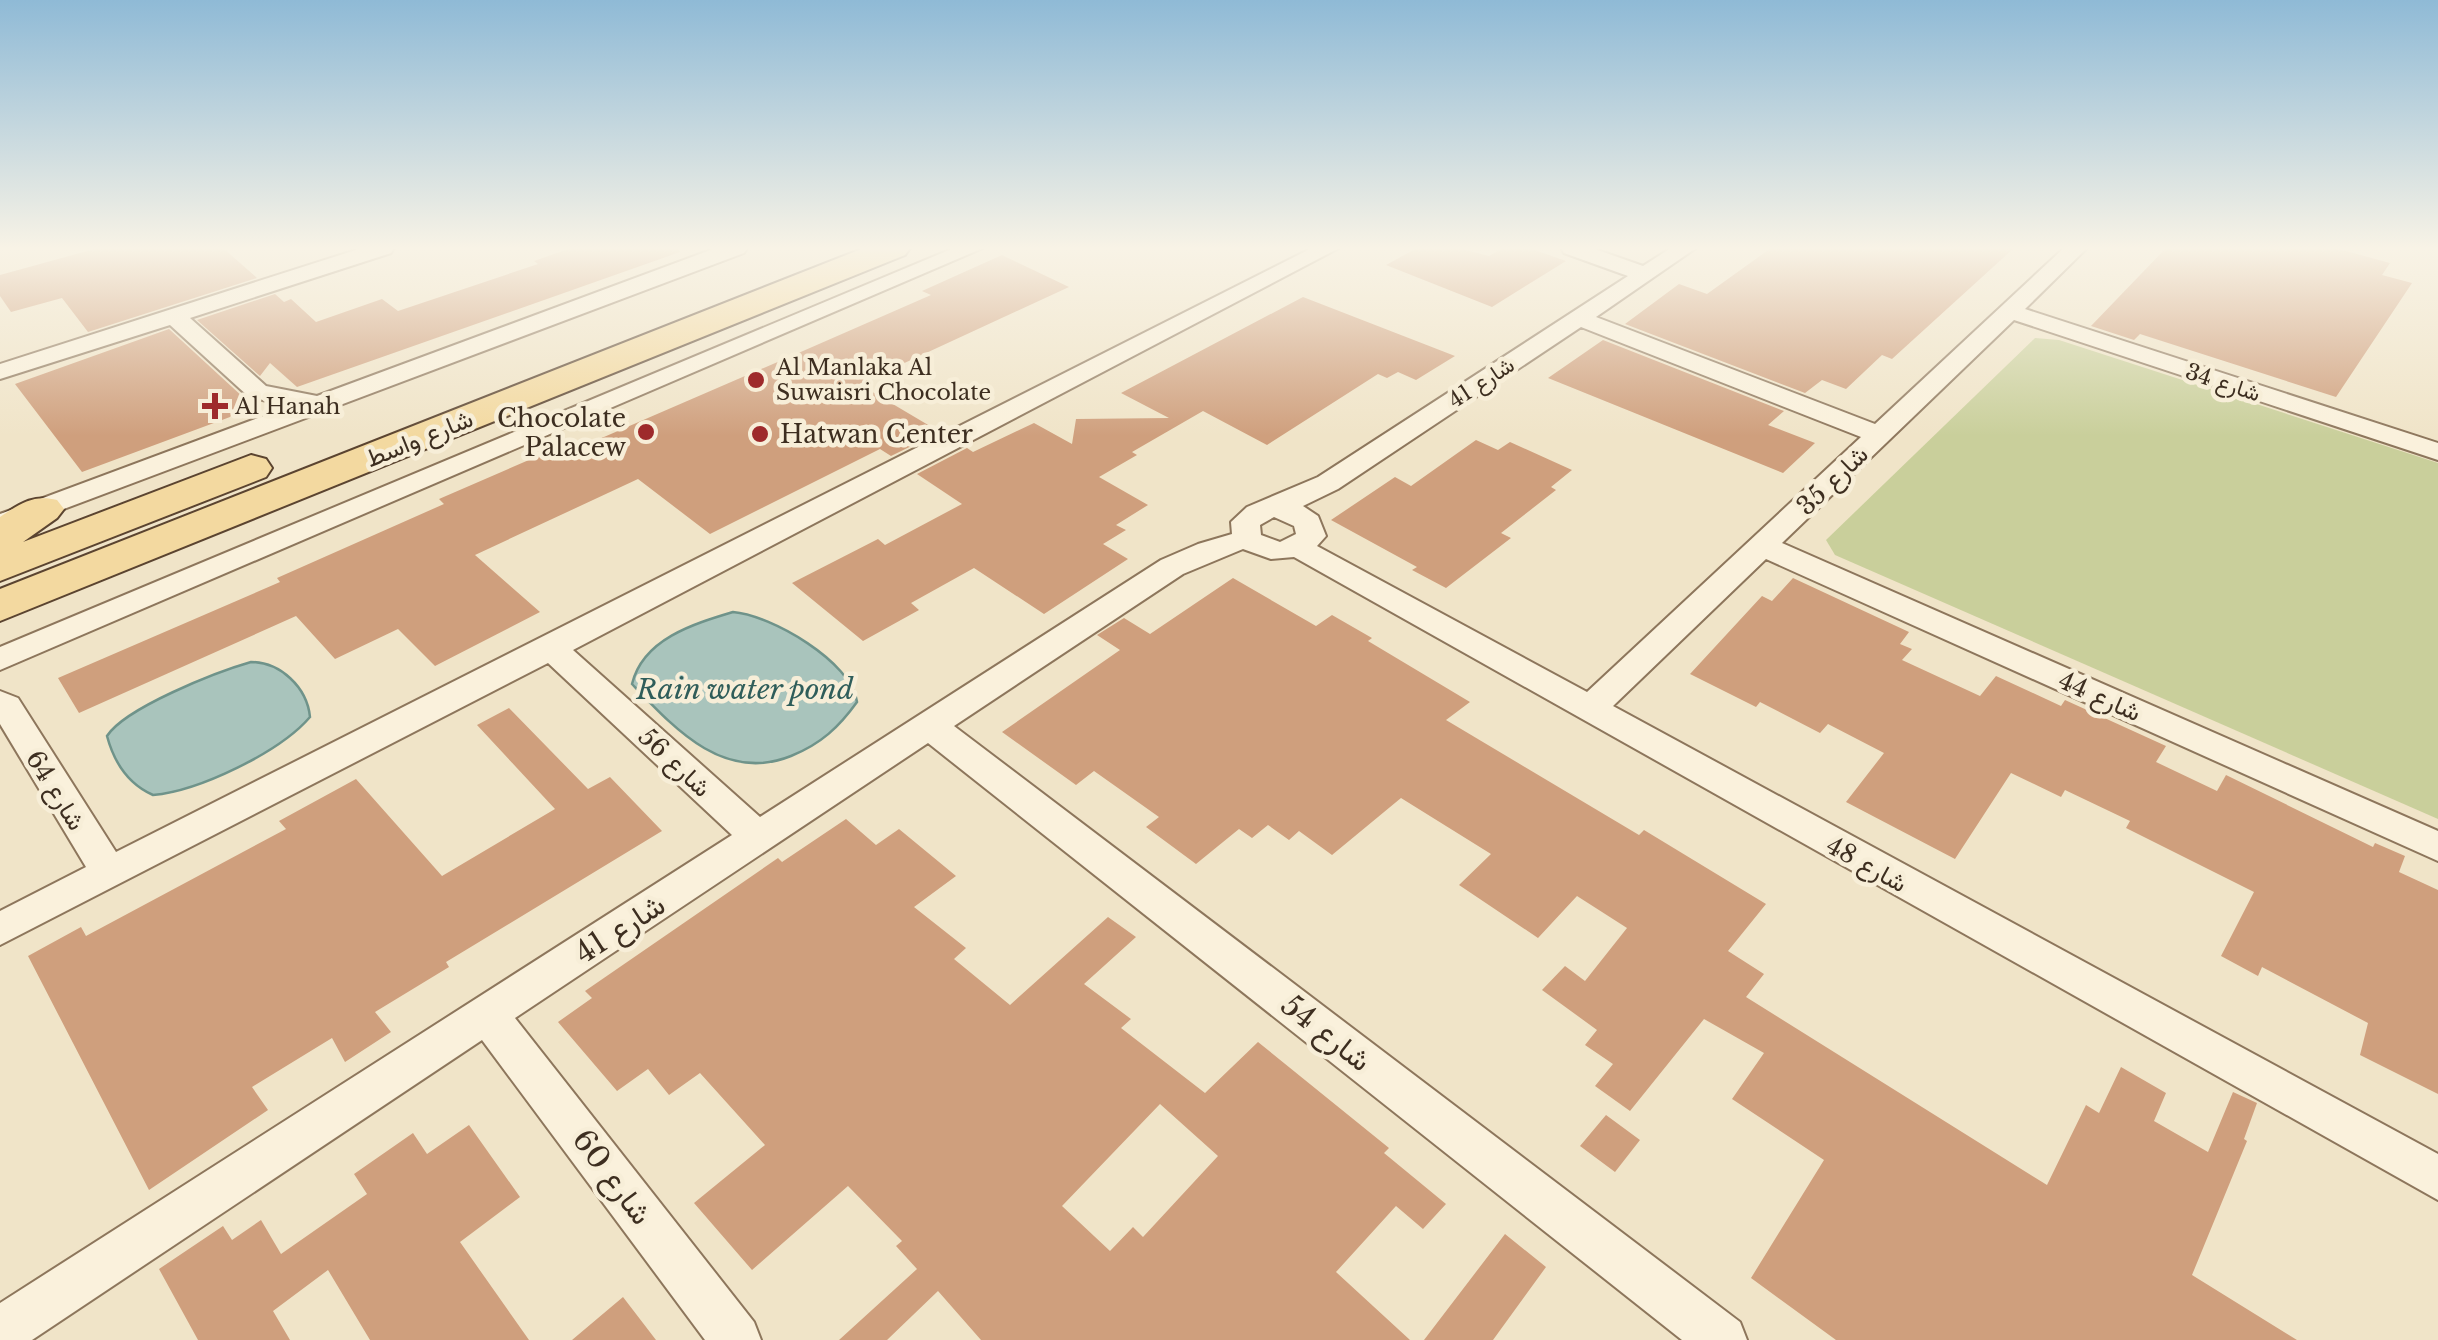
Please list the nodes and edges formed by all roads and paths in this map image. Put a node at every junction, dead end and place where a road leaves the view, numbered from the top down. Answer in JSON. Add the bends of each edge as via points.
{"nodes":[{"id":1,"x":191,"y":311,"type":"edge"},
{"id":2,"x":568,"y":311,"type":"edge"},
{"id":3,"x":654,"y":311,"type":"edge"},
{"id":4,"x":737,"y":311,"type":"edge"},
{"id":5,"x":823,"y":311,"type":"edge"},
{"id":6,"x":1205,"y":311,"type":"edge"},
{"id":7,"x":1589,"y":311,"type":"edge"},
{"id":8,"x":2009,"y":311,"type":"joint"},
{"id":9,"x":174,"y":316,"type":"junction"},
{"id":10,"x":1578,"y":318,"type":"junction"},
{"id":11,"x":0,"y":372,"type":"edge"},
{"id":12,"x":258,"y":392,"type":"junction"},
{"id":13,"x":317,"y":404,"type":"junction"},
{"id":14,"x":1880,"y":434,"type":"junction"},
{"id":15,"x":232,"y":436,"type":"junction"},
{"id":16,"x":518,"y":438,"type":"junction"},
{"id":17,"x":385,"y":452,"type":"junction"},
{"id":18,"x":2438,"y":452,"type":"edge"},
{"id":19,"x":1328,"y":483,"type":"junction"},
{"id":20,"x":42,"y":508,"type":"junction"},
{"id":21,"x":1274,"y":510,"type":"junction"},
{"id":22,"x":0,"y":524,"type":"edge"},
{"id":23,"x":1302,"y":534,"type":"junction"},
{"id":24,"x":0,"y":536,"type":"edge"},
{"id":25,"x":1247,"y":539,"type":"junction"},
{"id":26,"x":1763,"y":546,"type":"junction"},
{"id":27,"x":0,"y":566,"type":"edge"},
{"id":28,"x":0,"y":606,"type":"edge"},
{"id":29,"x":42,"y":642,"type":"junction"},
{"id":30,"x":548,"y":645,"type":"junction"},
{"id":31,"x":0,"y":658,"type":"edge"},
{"id":32,"x":3,"y":704,"type":"edge"},
{"id":33,"x":1588,"y":711,"type":"junction"},
{"id":34,"x":930,"y":726,"type":"junction"},
{"id":35,"x":758,"y":838,"type":"junction"},
{"id":36,"x":2438,"y":848,"type":"edge"},
{"id":37,"x":108,"y":873,"type":"junction"},
{"id":38,"x":0,"y":928,"type":"edge"},
{"id":39,"x":488,"y":1015,"type":"junction"},
{"id":40,"x":2438,"y":1178,"type":"edge"},
{"id":41,"x":0,"y":1332,"type":"edge"},
{"id":42,"x":736,"y":1340,"type":"edge"},
{"id":43,"x":1722,"y":1340,"type":"edge"}],
"edges":[{"from":1,"to":9,"type":"street"},
{"from":2,"to":13,"type":"street"},
{"from":3,"to":27,"type":"main road","name":"شارع واسط"},
{"from":4,"to":17,"type":"main road","name":"شارع واسط"},
{"from":5,"to":16,"type":"street"},
{"from":6,"to":30,"type":"street"},
{"from":7,"to":10,"type":"street","name":"شارع 41"},
{"from":8,"to":14,"type":"street","name":"شارع 35"},
{"from":8,"to":18,"type":"street","name":"شارع 34"},
{"from":9,"to":11,"type":"street"},
{"from":9,"to":12,"type":"street"},
{"from":10,"to":14,"type":"street"},
{"from":10,"to":19,"type":"street","name":"شارع 41"},
{"from":12,"to":13,"type":"street"},
{"from":12,"to":15,"type":"street"},
{"from":13,"to":15,"type":"street"},
{"from":14,"to":26,"type":"street","name":"شارع 35"},
{"from":15,"to":20,"type":"street"},
{"from":16,"to":17,"type":"main road"},
{"from":16,"to":29,"type":"street"},
{"from":17,"to":28,"type":"main road","name":"شارع واسط"},
{"from":19,"to":21,"type":"street","name":"شارع 41"},
{"from":19,"to":23,"type":"street","name":"شارع 41"},
{"from":20,"to":22,"type":"street"},
{"from":20,"to":24,"type":"main road"},
{"from":21,"to":23,"type":"street","via":[[1294,512]]},
{"from":21,"to":25,"type":"street","via":[[1245,522]]},
{"from":23,"to":25,"type":"street","via":[[1270,550]]},
{"from":23,"to":33,"type":"street","name":"شارع 48"},
{"from":25,"to":34,"type":"street","name":"شارع 41","via":[[1172,567]]},
{"from":26,"to":33,"type":"street","name":"شارع 35"},
{"from":26,"to":36,"type":"street","name":"شارع 44"},
{"from":29,"to":31,"type":"street"},
{"from":29,"to":32,"type":"street","name":"شارع 64"},
{"from":30,"to":35,"type":"street","name":"شارع 56"},
{"from":30,"to":37,"type":"street"},
{"from":32,"to":37,"type":"street","name":"شارع 64"},
{"from":33,"to":40,"type":"street","name":"شارع 48"},
{"from":34,"to":35,"type":"street","name":"شارع 41"},
{"from":34,"to":43,"type":"street","name":"شارع 54"},
{"from":35,"to":39,"type":"street","name":"شارع 41"},
{"from":37,"to":38,"type":"street"},
{"from":39,"to":41,"type":"street","name":"شارع 41"},
{"from":39,"to":42,"type":"street","name":"شارع 60"}]}
